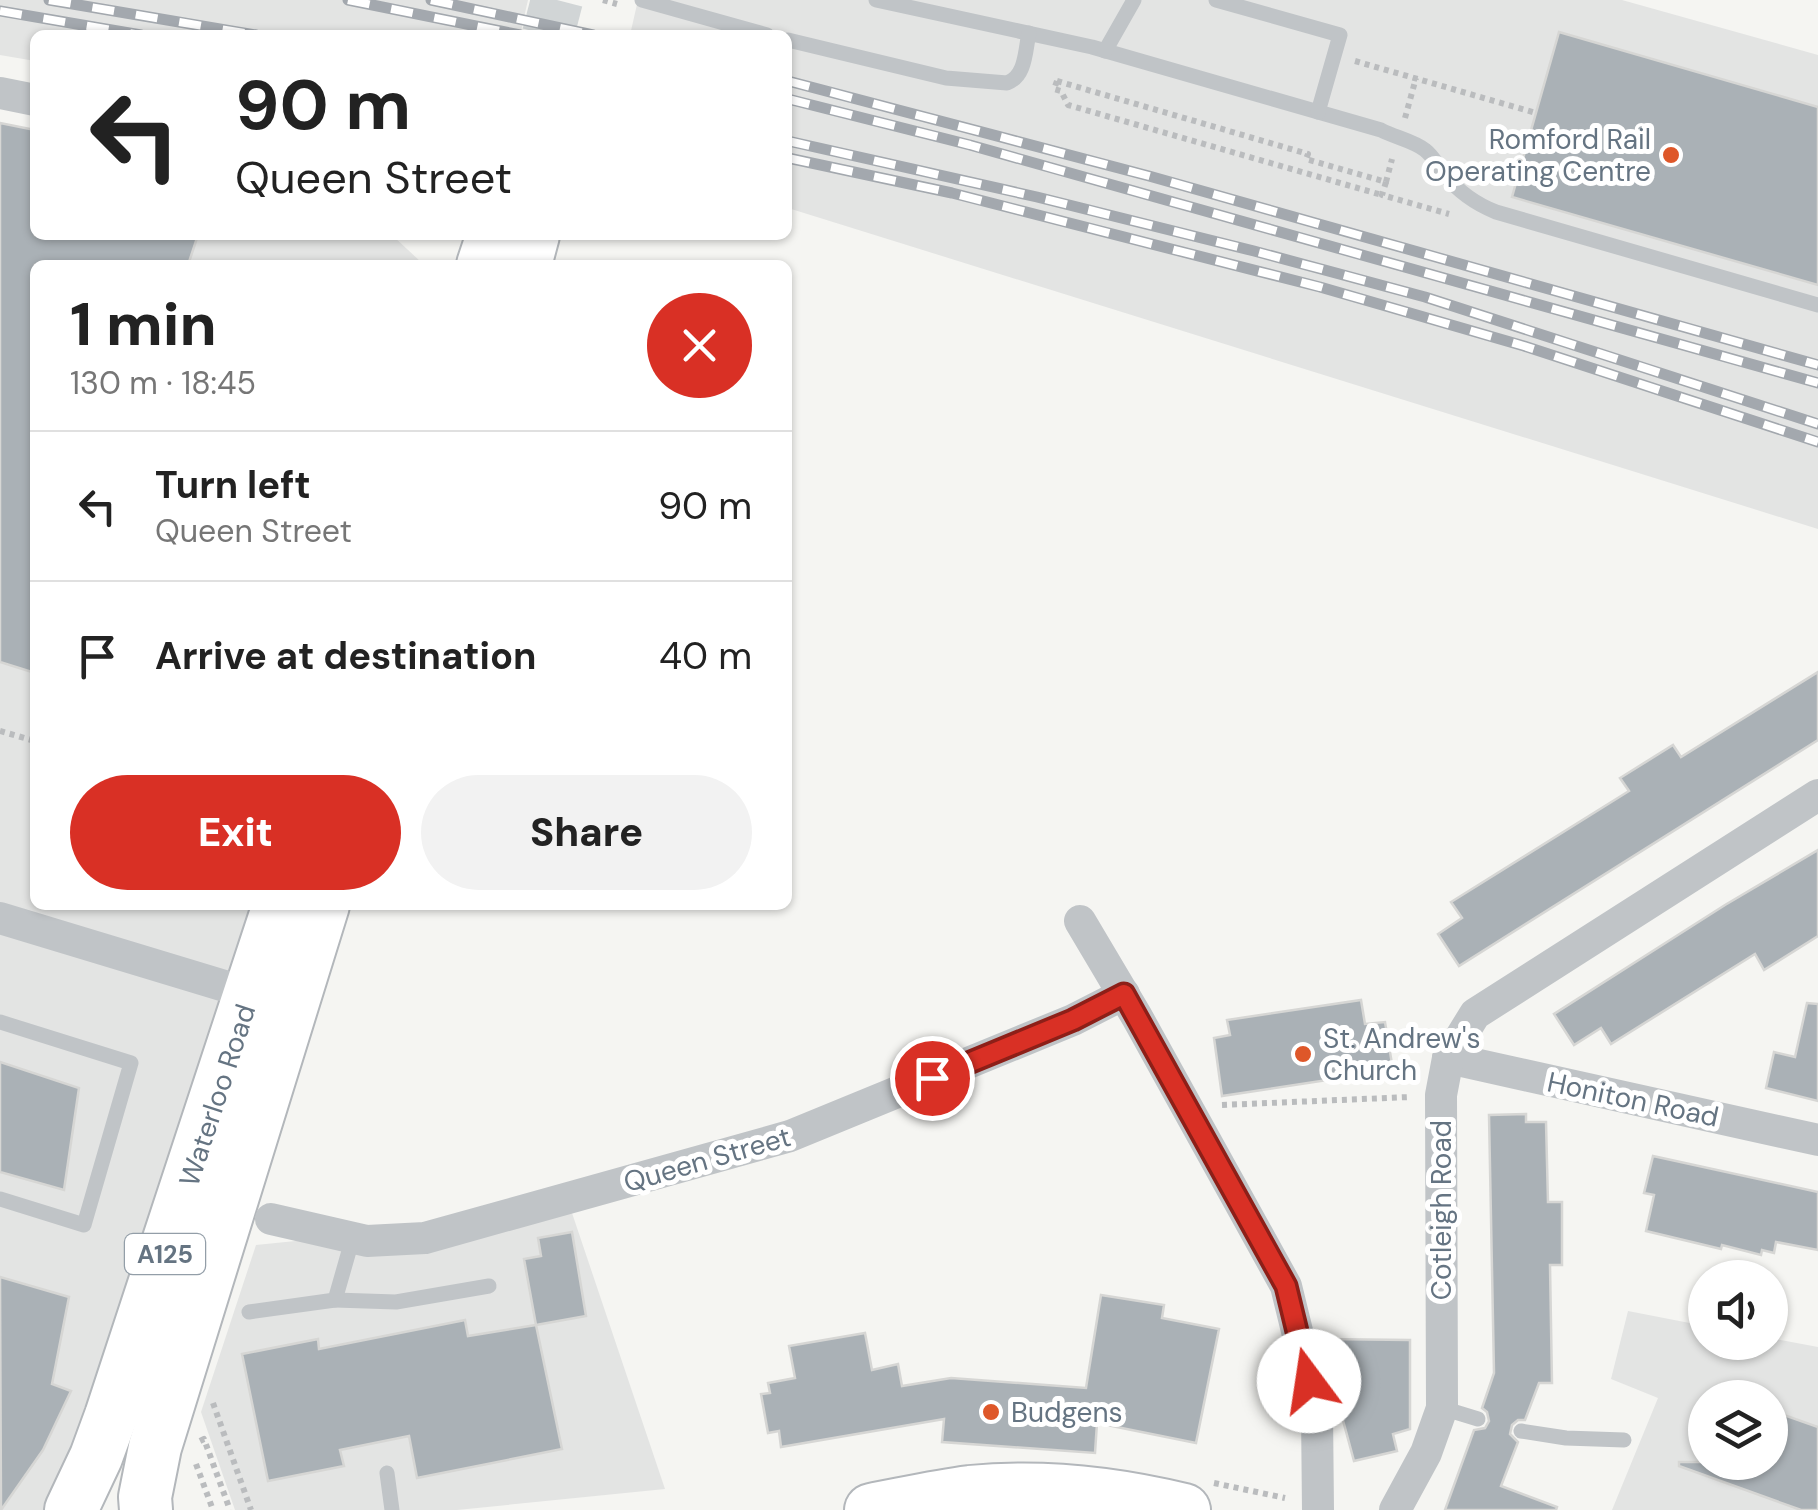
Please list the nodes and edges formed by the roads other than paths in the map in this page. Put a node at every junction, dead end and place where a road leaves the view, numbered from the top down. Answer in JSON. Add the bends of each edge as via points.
{"nodes":[{"id":1,"x":642,"y":0,"type":"edge"},
{"id":2,"x":876,"y":0,"type":"edge"},
{"id":3,"x":1134,"y":0,"type":"edge"},
{"id":4,"x":1216,"y":0,"type":"edge"},
{"id":5,"x":749,"y":30,"type":"edge"},
{"id":6,"x":1029,"y":33,"type":"junction"},
{"id":7,"x":792,"y":41,"type":"edge"},
{"id":8,"x":1105,"y":51,"type":"junction"},
{"id":9,"x":0,"y":93,"type":"edge"},
{"id":10,"x":30,"y":99,"type":"edge"},
{"id":11,"x":1318,"y":112,"type":"junction"},
{"id":12,"x":1818,"y":305,"type":"edge"},
{"id":13,"x":1818,"y":795,"type":"edge"},
{"id":14,"x":280,"y":910,"type":"edge"},
{"id":15,"x":320,"y":910,"type":"edge"},
{"id":16,"x":0,"y":918,"type":"edge"},
{"id":17,"x":1080,"y":921,"type":"dead end"},
{"id":18,"x":1124,"y":994,"type":"junction"},
{"id":19,"x":271,"y":1000,"type":"junction"},
{"id":20,"x":0,"y":1022,"type":"edge"},
{"id":21,"x":1448,"y":1058,"type":"junction"},
{"id":22,"x":1818,"y":1140,"type":"edge"},
{"id":23,"x":0,"y":1199,"type":"edge"},
{"id":24,"x":272,"y":1219,"type":"dead end"},
{"id":25,"x":352,"y":1237,"type":"junction"},
{"id":26,"x":489,"y":1286,"type":"dead end"},
{"id":27,"x":335,"y":1300,"type":"junction"},
{"id":28,"x":250,"y":1312,"type":"dead end"},
{"id":29,"x":1442,"y":1408,"type":"junction"},
{"id":30,"x":1478,"y":1419,"type":"dead end"},
{"id":31,"x":1522,"y":1431,"type":"dead end"},
{"id":32,"x":1624,"y":1440,"type":"dead end"},
{"id":33,"x":386,"y":1473,"type":"dead end"},
{"id":34,"x":1193,"y":1495,"type":"edge"},
{"id":35,"x":1305,"y":1504,"type":"edge"},
{"id":36,"x":70,"y":1510,"type":"edge"},
{"id":37,"x":146,"y":1510,"type":"edge"},
{"id":38,"x":392,"y":1510,"type":"edge"},
{"id":39,"x":871,"y":1510,"type":"edge"},
{"id":40,"x":1395,"y":1510,"type":"edge"}],
"edges":[{"from":1,"to":5,"type":"lane"},
{"from":2,"to":6,"type":"lane"},
{"from":3,"to":8,"type":"lane"},
{"from":4,"to":11,"type":"lane","via":[[1340,36]]},
{"from":6,"to":7,"type":"lane","via":[[1020,74],[1007,83],[946,78]]},
{"from":6,"to":8,"type":"lane"},
{"from":8,"to":11,"type":"lane"},
{"from":9,"to":10,"type":"street"},
{"from":11,"to":12,"type":"lane","via":[[1422,147],[1456,186],[1496,212]]},
{"from":13,"to":21,"type":"street","name":"Cotleigh Road","via":[[1474,1014]]},
{"from":14,"to":19,"type":"main road","name":"Waterloo Road","number":"A125"},
{"from":15,"to":19,"type":"main road","name":"Waterloo Road","number":"A125"},
{"from":16,"to":19,"type":"street"},
{"from":17,"to":18,"type":"street"},
{"from":18,"to":25,"type":"street","name":"Queen Street","via":[[790,1136],[426,1238]]},
{"from":18,"to":35,"type":"street","via":[[1286,1286],[1317,1413]]},
{"from":19,"to":36,"type":"main road","name":"Waterloo Road","number":"A125"},
{"from":19,"to":37,"type":"main road","name":"Waterloo Road","number":"A125","via":[[154,1447]]},
{"from":20,"to":23,"type":"lane","via":[[131,1063],[84,1225]]},
{"from":21,"to":22,"type":"street","name":"Honiton Road"},
{"from":21,"to":29,"type":"street","name":"Cotleigh Road","via":[[1441,1095]]},
{"from":24,"to":25,"type":"street","name":"Queen Street"},
{"from":25,"to":27,"type":"lane"},
{"from":26,"to":27,"type":"lane","via":[[396,1302]]},
{"from":27,"to":28,"type":"lane"},
{"from":29,"to":30,"type":"lane"},
{"from":29,"to":40,"type":"street","name":"Cotleigh Road"},
{"from":31,"to":32,"type":"lane"},
{"from":33,"to":38,"type":"lane"},
{"from":34,"to":39,"type":"main road","via":[[969,1492]]}]}
